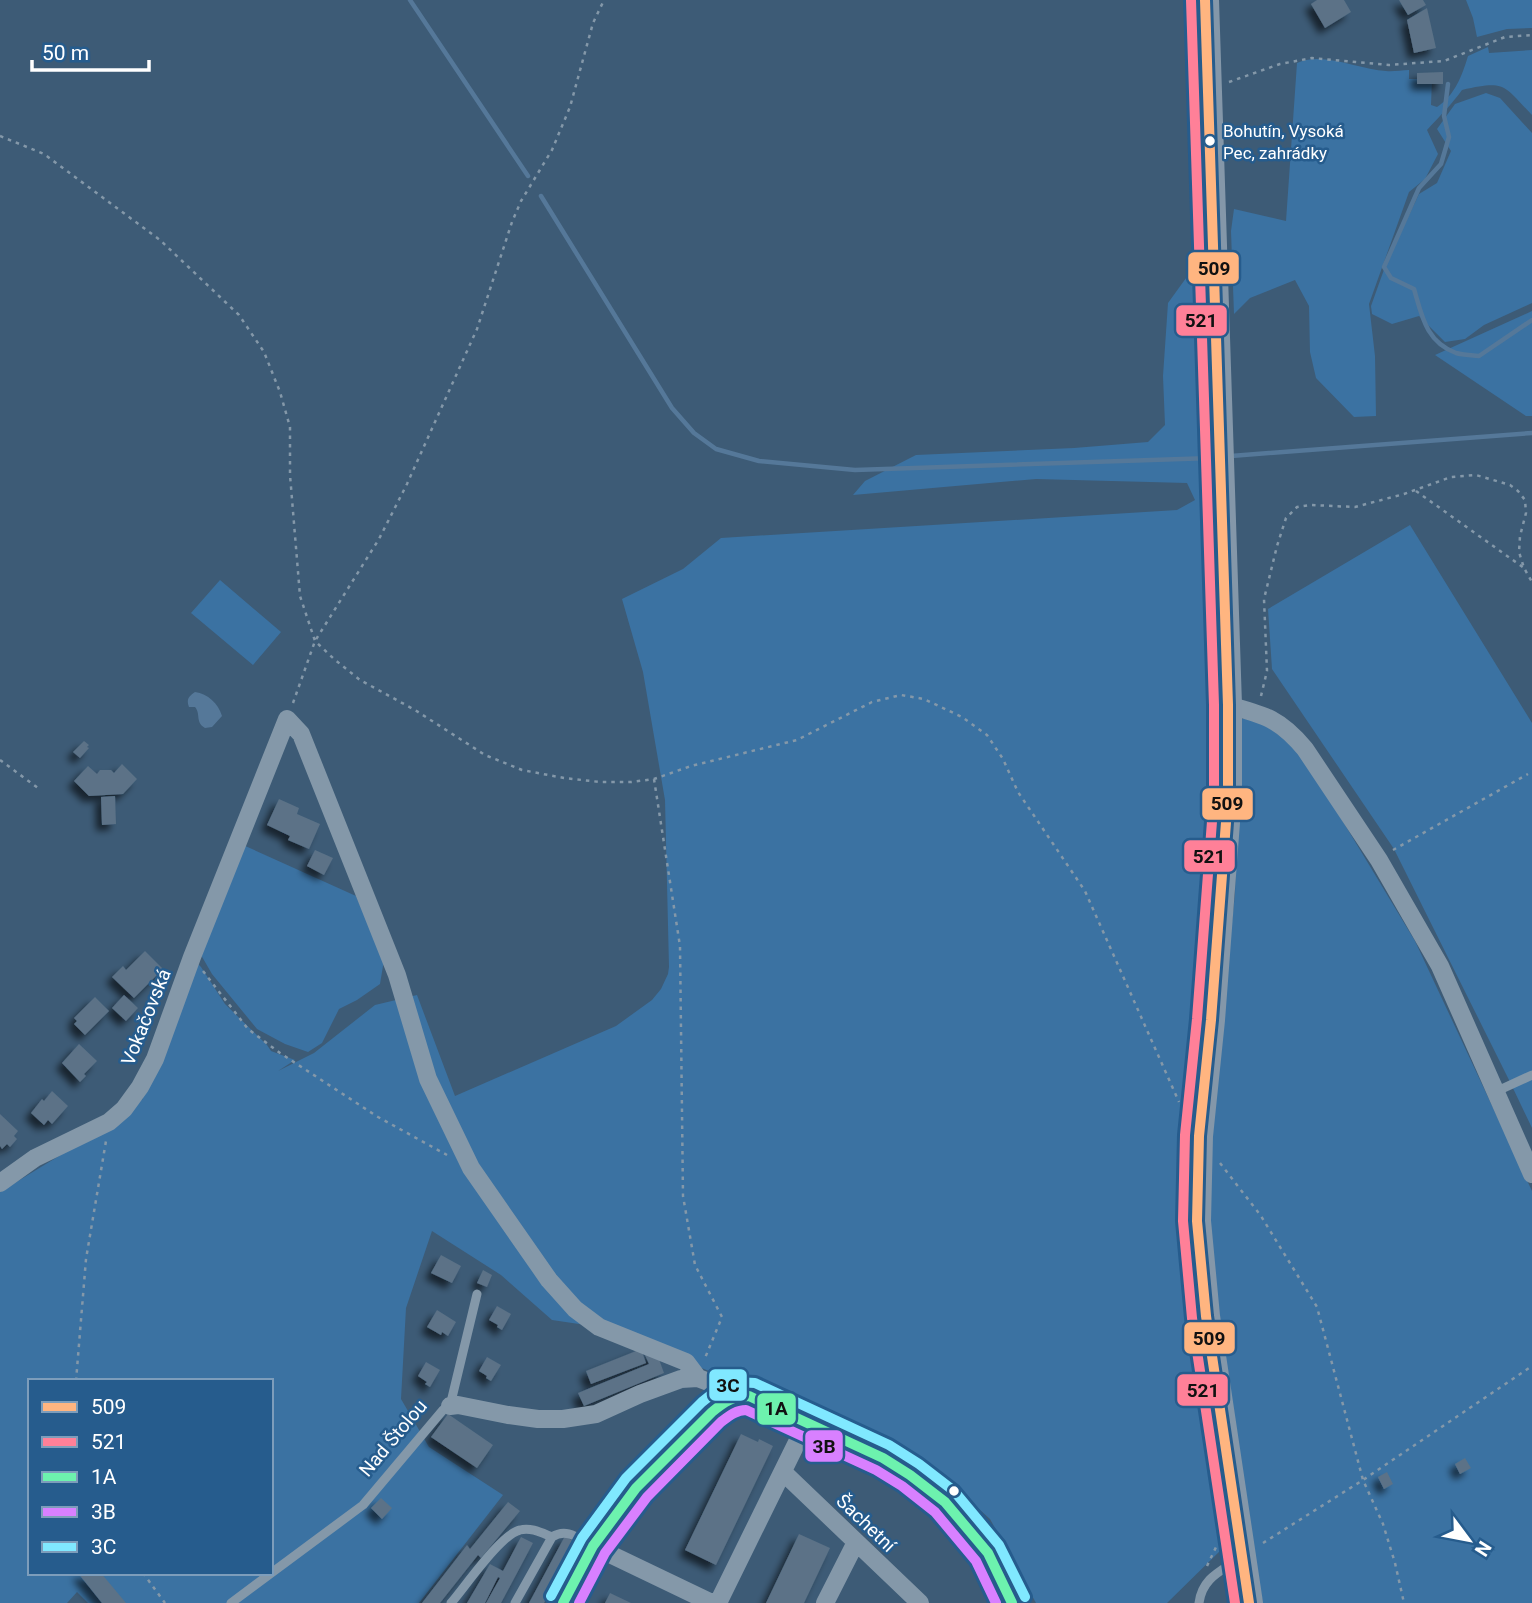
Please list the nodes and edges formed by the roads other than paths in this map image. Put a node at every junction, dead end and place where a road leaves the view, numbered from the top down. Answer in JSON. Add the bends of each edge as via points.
{"nodes":[{"id":1,"x":1205,"y":0,"type":"edge"},
{"id":2,"x":1241,"y":708,"type":"junction"},
{"id":3,"x":1532,"y":1075,"type":"edge"},
{"id":4,"x":1495,"y":1092,"type":"junction"},
{"id":5,"x":1532,"y":1174,"type":"edge"},
{"id":6,"x":0,"y":1183,"type":"edge"},
{"id":7,"x":477,"y":1294,"type":"dead end"},
{"id":8,"x":698,"y":1378,"type":"junction"},
{"id":9,"x":738,"y":1396,"type":"junction"},
{"id":10,"x":450,"y":1406,"type":"junction"},
{"id":11,"x":807,"y":1422,"type":"junction"},
{"id":12,"x":783,"y":1472,"type":"junction"},
{"id":13,"x":552,"y":1537,"type":"junction"},
{"id":14,"x":856,"y":1542,"type":"junction"},
{"id":15,"x":593,"y":1546,"type":"junction"},
{"id":16,"x":1241,"y":1557,"type":"junction"},
{"id":17,"x":273,"y":1572,"type":"edge"},
{"id":18,"x":269,"y":1575,"type":"edge"},
{"id":19,"x":231,"y":1603,"type":"edge"},
{"id":20,"x":451,"y":1603,"type":"edge"},
{"id":21,"x":515,"y":1603,"type":"edge"},
{"id":22,"x":563,"y":1603,"type":"edge"},
{"id":23,"x":712,"y":1603,"type":"edge"},
{"id":24,"x":718,"y":1603,"type":"edge"},
{"id":25,"x":825,"y":1603,"type":"edge"},
{"id":26,"x":920,"y":1603,"type":"edge"},
{"id":27,"x":1012,"y":1603,"type":"edge"},
{"id":28,"x":1199,"y":1603,"type":"edge"},
{"id":29,"x":1249,"y":1603,"type":"edge"}],
"edges":[{"from":1,"to":2,"type":"main road","via":[[1221,457]]},
{"from":2,"to":4,"type":"street","via":[[1268,717],[1293,735],[1379,860],[1440,966]]},
{"from":2,"to":16,"type":"main road","via":[[1228,796],[1199,1136],[1197,1221]]},
{"from":3,"to":4,"type":"lane"},
{"from":4,"to":5,"type":"street"},
{"from":6,"to":8,"type":"street","name":"Vokačovská","via":[[35,1158],[109,1122],[140,1087],[155,1059],[287,719],[301,734],[397,975],[429,1079],[471,1168],[549,1280],[575,1309],[599,1327],[686,1362]]},
{"from":7,"to":10,"type":"lane"},
{"from":8,"to":9,"type":"street"},
{"from":8,"to":10,"type":"street","name":"Nad Štolou","via":[[681,1378],[596,1414],[563,1419]]},
{"from":9,"to":11,"type":"street","via":[[749,1396]]},
{"from":9,"to":15,"type":"street","via":[[712,1412],[636,1488]]},
{"from":10,"to":17,"type":"lane","name":"Nad Štolou","via":[[363,1505]]},
{"from":11,"to":12,"type":"street"},
{"from":11,"to":27,"type":"street","via":[[883,1458],[945,1502],[988,1553]]},
{"from":12,"to":14,"type":"street","name":"Šachetní"},
{"from":12,"to":24,"type":"street"},
{"from":13,"to":15,"type":"lane","via":[[566,1532]]},
{"from":13,"to":20,"type":"lane","via":[[520,1529],[506,1536]]},
{"from":13,"to":21,"type":"lane"},
{"from":14,"to":25,"type":"street"},
{"from":14,"to":26,"type":"street","name":"Šachetní"},
{"from":15,"to":22,"type":"street"},
{"from":15,"to":23,"type":"street"},
{"from":16,"to":28,"type":"lane","via":[[1211,1578]]},
{"from":16,"to":29,"type":"main road"},
{"from":18,"to":19,"type":"lane","name":"Nad Štolou"}]}
